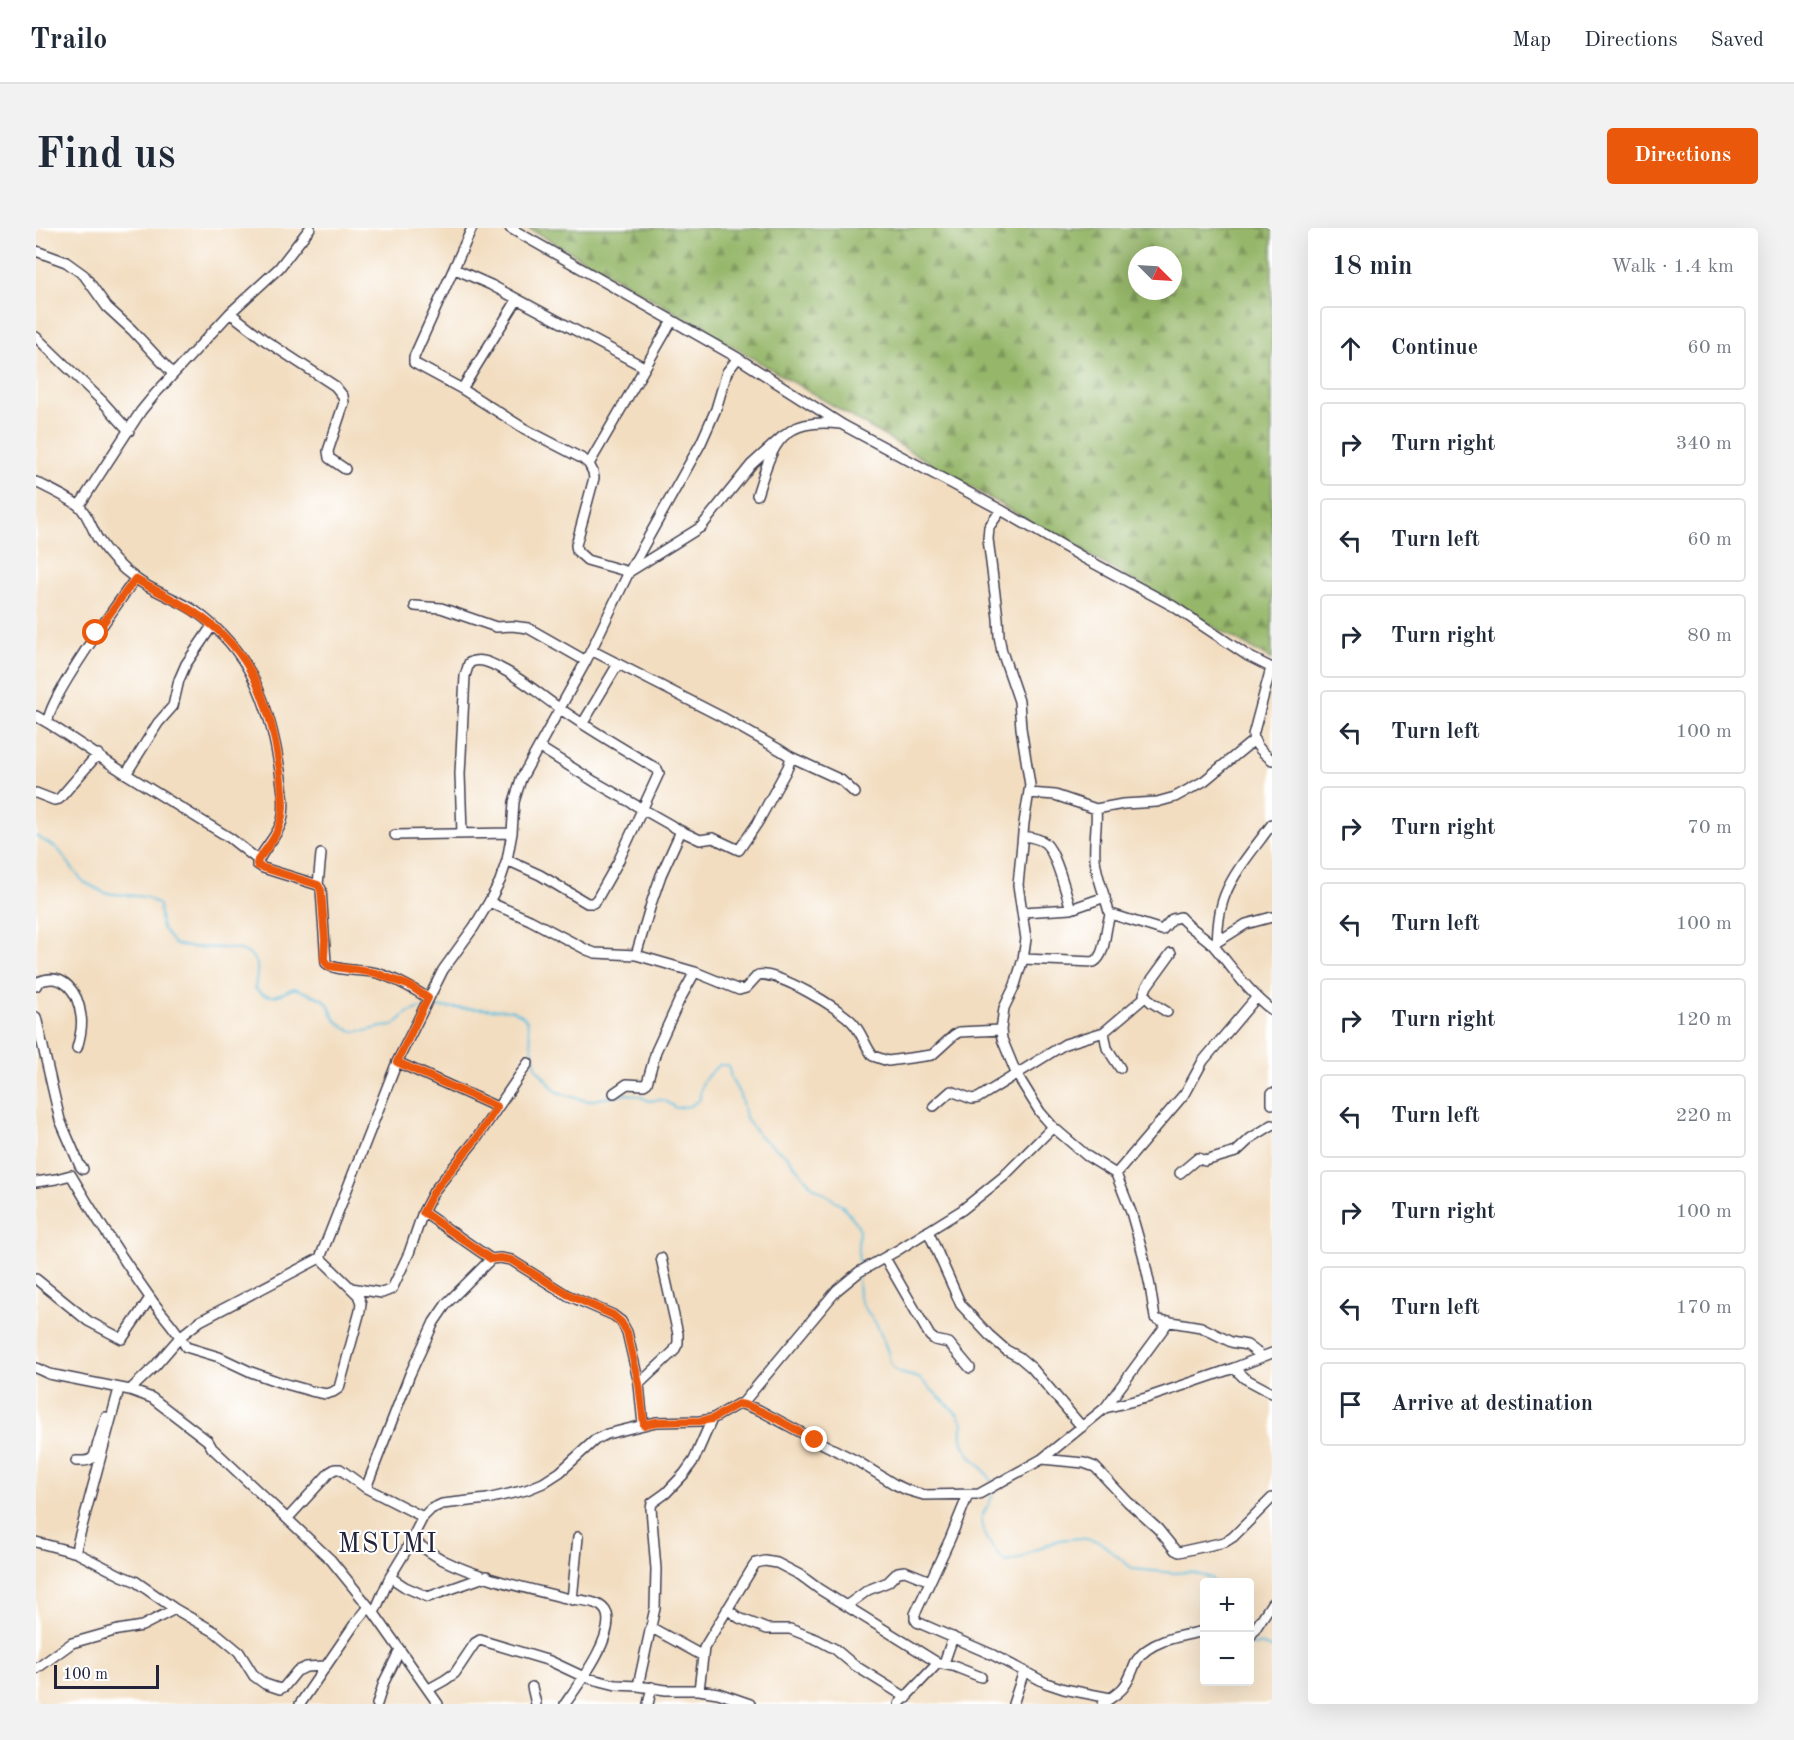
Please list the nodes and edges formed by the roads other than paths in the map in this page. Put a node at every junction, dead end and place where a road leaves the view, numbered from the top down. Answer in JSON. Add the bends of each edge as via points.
{"nodes":[{"id":1,"x":310,"y":228,"type":"edge"},
{"id":2,"x":472,"y":228,"type":"edge"},
{"id":3,"x":510,"y":228,"type":"edge"},
{"id":4,"x":36,"y":251,"type":"edge"},
{"id":5,"x":455,"y":269,"type":"junction"},
{"id":6,"x":517,"y":300,"type":"junction"},
{"id":7,"x":230,"y":313,"type":"junction"},
{"id":8,"x":672,"y":321,"type":"junction"},
{"id":9,"x":36,"y":337,"type":"edge"},
{"id":10,"x":738,"y":358,"type":"junction"},
{"id":11,"x":644,"y":368,"type":"junction"},
{"id":12,"x":173,"y":374,"type":"junction"},
{"id":13,"x":462,"y":389,"type":"junction"},
{"id":14,"x":843,"y":425,"type":"junction"},
{"id":15,"x":129,"y":430,"type":"junction"},
{"id":16,"x":783,"y":436,"type":"junction"},
{"id":17,"x":589,"y":464,"type":"junction"},
{"id":18,"x":345,"y":469,"type":"dead end"},
{"id":19,"x":36,"y":482,"type":"edge"},
{"id":20,"x":757,"y":495,"type":"dead end"},
{"id":21,"x":79,"y":506,"type":"junction"},
{"id":22,"x":1001,"y":510,"type":"junction"},
{"id":23,"x":629,"y":572,"type":"junction"},
{"id":24,"x":135,"y":579,"type":"junction"},
{"id":25,"x":415,"y":606,"type":"dead end"},
{"id":26,"x":212,"y":626,"type":"junction"},
{"id":27,"x":591,"y":650,"type":"junction"},
{"id":28,"x":586,"y":661,"type":"junction"},
{"id":29,"x":618,"y":664,"type":"junction"},
{"id":30,"x":1272,"y":668,"type":"edge"},
{"id":31,"x":561,"y":710,"type":"junction"},
{"id":32,"x":36,"y":716,"type":"edge"},
{"id":33,"x":48,"y":723,"type":"junction"},
{"id":34,"x":584,"y":723,"type":"junction"},
{"id":35,"x":1254,"y":740,"type":"junction"},
{"id":36,"x":539,"y":747,"type":"junction"},
{"id":37,"x":98,"y":754,"type":"junction"},
{"id":38,"x":791,"y":758,"type":"junction"},
{"id":39,"x":1272,"y":760,"type":"edge"},
{"id":40,"x":126,"y":774,"type":"junction"},
{"id":41,"x":36,"y":793,"type":"edge"},
{"id":42,"x":855,"y":793,"type":"dead end"},
{"id":43,"x":1029,"y":793,"type":"junction"},
{"id":44,"x":642,"y":809,"type":"junction"},
{"id":45,"x":1096,"y":809,"type":"junction"},
{"id":46,"x":1272,"y":824,"type":"edge"},
{"id":47,"x":681,"y":831,"type":"junction"},
{"id":48,"x":462,"y":833,"type":"junction"},
{"id":49,"x":512,"y":833,"type":"junction"},
{"id":50,"x":396,"y":835,"type":"dead end"},
{"id":51,"x":1023,"y":836,"type":"junction"},
{"id":52,"x":321,"y":854,"type":"dead end"},
{"id":53,"x":258,"y":860,"type":"junction"},
{"id":54,"x":507,"y":860,"type":"junction"},
{"id":55,"x":318,"y":885,"type":"junction"},
{"id":56,"x":1106,"y":897,"type":"junction"},
{"id":57,"x":489,"y":903,"type":"junction"},
{"id":58,"x":1071,"y":909,"type":"junction"},
{"id":59,"x":1023,"y":912,"type":"junction"},
{"id":60,"x":1110,"y":916,"type":"junction"},
{"id":61,"x":1272,"y":917,"type":"edge"},
{"id":62,"x":1215,"y":943,"type":"junction"},
{"id":63,"x":1171,"y":953,"type":"dead end"},
{"id":64,"x":636,"y":955,"type":"junction"},
{"id":65,"x":1023,"y":959,"type":"junction"},
{"id":66,"x":695,"y":972,"type":"junction"},
{"id":67,"x":36,"y":987,"type":"edge"},
{"id":68,"x":1145,"y":996,"type":"junction"},
{"id":69,"x":1256,"y":998,"type":"junction"},
{"id":70,"x":428,"y":999,"type":"junction"},
{"id":71,"x":1272,"y":1010,"type":"edge"},
{"id":72,"x":1167,"y":1012,"type":"dead end"},
{"id":73,"x":36,"y":1017,"type":"edge"},
{"id":74,"x":1001,"y":1030,"type":"junction"},
{"id":75,"x":1104,"y":1032,"type":"junction"},
{"id":76,"x":77,"y":1048,"type":"dead end"},
{"id":77,"x":397,"y":1062,"type":"junction"},
{"id":78,"x":528,"y":1063,"type":"dead end"},
{"id":79,"x":1120,"y":1068,"type":"dead end"},
{"id":80,"x":1016,"y":1073,"type":"junction"},
{"id":81,"x":614,"y":1093,"type":"dead end"},
{"id":82,"x":1272,"y":1093,"type":"edge"},
{"id":83,"x":1272,"y":1104,"type":"edge"},
{"id":84,"x":934,"y":1106,"type":"dead end"},
{"id":85,"x":497,"y":1107,"type":"junction"},
{"id":86,"x":1272,"y":1125,"type":"edge"},
{"id":87,"x":1053,"y":1127,"type":"junction"},
{"id":88,"x":83,"y":1169,"type":"dead end"},
{"id":89,"x":1180,"y":1173,"type":"dead end"},
{"id":90,"x":1116,"y":1174,"type":"junction"},
{"id":91,"x":36,"y":1182,"type":"edge"},
{"id":92,"x":423,"y":1212,"type":"junction"},
{"id":93,"x":928,"y":1232,"type":"junction"},
{"id":94,"x":321,"y":1258,"type":"junction"},
{"id":95,"x":661,"y":1258,"type":"dead end"},
{"id":96,"x":885,"y":1258,"type":"junction"},
{"id":97,"x":491,"y":1259,"type":"junction"},
{"id":98,"x":36,"y":1279,"type":"edge"},
{"id":99,"x":351,"y":1288,"type":"junction"},
{"id":100,"x":150,"y":1298,"type":"junction"},
{"id":101,"x":1169,"y":1321,"type":"junction"},
{"id":102,"x":180,"y":1336,"type":"junction"},
{"id":103,"x":1272,"y":1353,"type":"edge"},
{"id":104,"x":1262,"y":1356,"type":"junction"},
{"id":105,"x":36,"y":1368,"type":"edge"},
{"id":106,"x":970,"y":1368,"type":"dead end"},
{"id":107,"x":1234,"y":1368,"type":"junction"},
{"id":108,"x":639,"y":1384,"type":"junction"},
{"id":109,"x":121,"y":1389,"type":"junction"},
{"id":110,"x":1272,"y":1393,"type":"edge"},
{"id":111,"x":742,"y":1404,"type":"junction"},
{"id":112,"x":1105,"y":1408,"type":"junction"},
{"id":113,"x":712,"y":1419,"type":"junction"},
{"id":114,"x":644,"y":1425,"type":"junction"},
{"id":115,"x":1082,"y":1427,"type":"junction"},
{"id":116,"x":1042,"y":1458,"type":"junction"},
{"id":117,"x":76,"y":1461,"type":"dead end"},
{"id":118,"x":366,"y":1488,"type":"junction"},
{"id":119,"x":968,"y":1494,"type":"junction"},
{"id":120,"x":1272,"y":1498,"type":"edge"},
{"id":121,"x":423,"y":1517,"type":"junction"},
{"id":122,"x":288,"y":1518,"type":"junction"},
{"id":123,"x":578,"y":1537,"type":"dead end"},
{"id":124,"x":412,"y":1540,"type":"junction"},
{"id":125,"x":36,"y":1542,"type":"edge"},
{"id":126,"x":77,"y":1553,"type":"junction"},
{"id":127,"x":390,"y":1576,"type":"junction"},
{"id":128,"x":487,"y":1576,"type":"junction"},
{"id":129,"x":930,"y":1581,"type":"junction"},
{"id":130,"x":572,"y":1600,"type":"junction"},
{"id":131,"x":1272,"y":1603,"type":"edge"},
{"id":132,"x":846,"y":1606,"type":"junction"},
{"id":133,"x":175,"y":1609,"type":"junction"},
{"id":134,"x":728,"y":1609,"type":"junction"},
{"id":135,"x":371,"y":1610,"type":"junction"},
{"id":136,"x":652,"y":1628,"type":"junction"},
{"id":137,"x":1200,"y":1632,"type":"dead end"},
{"id":138,"x":1253,"y":1632,"type":"edge"},
{"id":139,"x":953,"y":1637,"type":"junction"},
{"id":140,"x":400,"y":1650,"type":"junction"},
{"id":141,"x":703,"y":1656,"type":"junction"},
{"id":142,"x":941,"y":1663,"type":"junction"},
{"id":143,"x":325,"y":1666,"type":"junction"},
{"id":144,"x":36,"y":1669,"type":"edge"},
{"id":145,"x":1024,"y":1671,"type":"junction"},
{"id":146,"x":584,"y":1677,"type":"junction"},
{"id":147,"x":981,"y":1677,"type":"dead end"},
{"id":148,"x":638,"y":1686,"type":"junction"},
{"id":149,"x":652,"y":1687,"type":"junction"},
{"id":150,"x":532,"y":1688,"type":"dead end"},
{"id":151,"x":429,"y":1689,"type":"junction"},
{"id":152,"x":699,"y":1690,"type":"junction"},
{"id":153,"x":903,"y":1701,"type":"edge"},
{"id":154,"x":1107,"y":1701,"type":"edge"},
{"id":155,"x":300,"y":1704,"type":"edge"},
{"id":156,"x":377,"y":1704,"type":"edge"},
{"id":157,"x":438,"y":1704,"type":"edge"},
{"id":158,"x":536,"y":1704,"type":"edge"},
{"id":159,"x":565,"y":1704,"type":"edge"},
{"id":160,"x":648,"y":1704,"type":"edge"},
{"id":161,"x":750,"y":1704,"type":"edge"},
{"id":162,"x":1013,"y":1704,"type":"edge"}],
"edges":[{"from":1,"to":7,"type":"street","via":[[279,268]]},
{"from":2,"to":5,"type":"street"},
{"from":3,"to":8,"type":"street"},
{"from":4,"to":12,"type":"street","via":[[66,262],[84,275],[107,307]]},
{"from":5,"to":6,"type":"street"},
{"from":5,"to":13,"type":"street","via":[[414,363]]},
{"from":6,"to":11,"type":"street"},
{"from":6,"to":13,"type":"street"},
{"from":7,"to":12,"type":"street"},
{"from":7,"to":18,"type":"street","via":[[335,386],[343,396],[328,451],[329,458]]},
{"from":8,"to":10,"type":"street"},
{"from":8,"to":11,"type":"street"},
{"from":9,"to":15,"type":"street"},
{"from":10,"to":14,"type":"street"},
{"from":10,"to":23,"type":"street","via":[[727,372],[701,443]]},
{"from":11,"to":17,"type":"street"},
{"from":12,"to":15,"type":"street"},
{"from":13,"to":17,"type":"street"},
{"from":14,"to":16,"type":"street","via":[[806,424]]},
{"from":14,"to":22,"type":"street"},
{"from":15,"to":21,"type":"street"},
{"from":16,"to":20,"type":"street","via":[[764,471]]},
{"from":16,"to":23,"type":"street","via":[[752,465],[701,526]]},
{"from":17,"to":23,"type":"street","via":[[594,478],[577,551],[586,560]]},
{"from":19,"to":21,"type":"street"},
{"from":21,"to":24,"type":"street","via":[[107,552]]},
{"from":22,"to":30,"type":"street","via":[[1173,606]]},
{"from":22,"to":43,"type":"street","via":[[989,527],[988,539],[1002,652],[1019,701]]},
{"from":23,"to":27,"type":"street"},
{"from":24,"to":26,"type":"street","via":[[195,611]]},
{"from":24,"to":33,"type":"street","via":[[58,695]]},
{"from":25,"to":28,"type":"street","via":[[441,608],[496,627],[528,628]]},
{"from":26,"to":40,"type":"street","via":[[186,664],[173,706]]},
{"from":26,"to":53,"type":"street","via":[[236,649],[248,668],[265,702],[275,741],[284,805],[282,819],[275,837]]},
{"from":27,"to":28,"type":"street"},
{"from":27,"to":29,"type":"street"},
{"from":28,"to":31,"type":"street"},
{"from":29,"to":34,"type":"street"},
{"from":29,"to":38,"type":"street","via":[[722,717]]},
{"from":30,"to":35,"type":"street","via":[[1253,731]]},
{"from":31,"to":34,"type":"street"},
{"from":31,"to":36,"type":"street"},
{"from":31,"to":48,"type":"street","via":[[499,667],[480,660],[470,663],[465,676],[461,729]]},
{"from":32,"to":33,"type":"street"},
{"from":33,"to":37,"type":"street"},
{"from":34,"to":44,"type":"street","via":[[657,769],[657,779]]},
{"from":35,"to":39,"type":"street"},
{"from":35,"to":45,"type":"street","via":[[1204,781],[1175,797]]},
{"from":36,"to":44,"type":"street"},
{"from":36,"to":49,"type":"street","via":[[516,792]]},
{"from":37,"to":40,"type":"street"},
{"from":37,"to":41,"type":"street","via":[[59,799]]},
{"from":38,"to":42,"type":"street","via":[[841,780]]},
{"from":38,"to":47,"type":"street","via":[[740,850]]},
{"from":40,"to":53,"type":"street","via":[[230,838]]},
{"from":43,"to":45,"type":"street","via":[[1054,795]]},
{"from":43,"to":51,"type":"street"},
{"from":44,"to":47,"type":"street"},
{"from":44,"to":54,"type":"street","via":[[618,862],[592,903]]},
{"from":45,"to":56,"type":"street","via":[[1096,867]]},
{"from":46,"to":62,"type":"street","via":[[1225,894]]},
{"from":47,"to":64,"type":"street","via":[[655,892]]},
{"from":48,"to":49,"type":"street"},
{"from":48,"to":50,"type":"street"},
{"from":49,"to":54,"type":"street"},
{"from":51,"to":58,"type":"street","via":[[1047,844]]},
{"from":51,"to":59,"type":"street","via":[[1018,885]]},
{"from":52,"to":55,"type":"street"},
{"from":53,"to":55,"type":"street","via":[[258,866]]},
{"from":54,"to":57,"type":"street"},
{"from":55,"to":70,"type":"street","via":[[326,963],[334,968],[376,973],[410,986]]},
{"from":56,"to":58,"type":"street"},
{"from":56,"to":60,"type":"street"},
{"from":57,"to":64,"type":"street","via":[[595,953]]},
{"from":57,"to":70,"type":"street"},
{"from":58,"to":59,"type":"street"},
{"from":59,"to":65,"type":"street"},
{"from":60,"to":62,"type":"street","via":[[1162,930],[1172,919],[1180,917]]},
{"from":60,"to":65,"type":"street","via":[[1101,953],[1094,962]]},
{"from":61,"to":62,"type":"street","via":[[1246,924]]},
{"from":62,"to":69,"type":"street"},
{"from":63,"to":68,"type":"street","via":[[1144,990]]},
{"from":64,"to":66,"type":"street"},
{"from":65,"to":74,"type":"street","via":[[1004,1008]]},
{"from":66,"to":74,"type":"street","via":[[739,990],[761,974],[801,988],[845,1016],[873,1056],[888,1061],[932,1055],[959,1032]]},
{"from":66,"to":81,"type":"street","via":[[656,1051],[647,1083],[627,1084]]},
{"from":67,"to":76,"type":"street","via":[[48,978],[63,981],[74,991],[81,1016]]},
{"from":68,"to":72,"type":"street"},
{"from":68,"to":75,"type":"street"},
{"from":69,"to":71,"type":"street"},
{"from":69,"to":90,"type":"street","via":[[1203,1061],[1186,1092]]},
{"from":70,"to":77,"type":"street"},
{"from":73,"to":88,"type":"street","via":[[60,1120]]},
{"from":74,"to":80,"type":"street"},
{"from":75,"to":79,"type":"street","via":[[1107,1048]]},
{"from":75,"to":80,"type":"street","via":[[1065,1044]]},
{"from":77,"to":85,"type":"street"},
{"from":77,"to":94,"type":"street"},
{"from":78,"to":85,"type":"street"},
{"from":80,"to":84,"type":"street","via":[[978,1098],[951,1092]]},
{"from":80,"to":87,"type":"street"},
{"from":82,"to":83,"type":"street"},
{"from":85,"to":92,"type":"street","via":[[434,1191]]},
{"from":86,"to":89,"type":"street","via":[[1236,1152],[1205,1161],[1198,1158]]},
{"from":87,"to":90,"type":"street"},
{"from":87,"to":93,"type":"street","via":[[1003,1177]]},
{"from":90,"to":101,"type":"street","via":[[1143,1254],[1155,1317]]},
{"from":91,"to":100,"type":"street","via":[[71,1175]]},
{"from":92,"to":97,"type":"street"},
{"from":92,"to":99,"type":"street","via":[[392,1289],[382,1293]]},
{"from":93,"to":96,"type":"street"},
{"from":93,"to":115,"type":"street","via":[[961,1305],[989,1335],[1032,1368]]},
{"from":94,"to":99,"type":"street"},
{"from":94,"to":102,"type":"street","via":[[200,1321]]},
{"from":95,"to":108,"type":"street","via":[[678,1343]]},
{"from":96,"to":106,"type":"street","via":[[930,1336],[949,1343]]},
{"from":96,"to":111,"type":"street","via":[[837,1290]]},
{"from":97,"to":108,"type":"street","via":[[511,1260],[567,1294],[613,1315],[627,1332]]},
{"from":97,"to":118,"type":"street","via":[[447,1303],[434,1322]]},
{"from":98,"to":100,"type":"street","via":[[88,1321],[122,1339]]},
{"from":99,"to":102,"type":"street","via":[[358,1295],[360,1311],[339,1388],[326,1394],[279,1382],[186,1347]]},
{"from":100,"to":102,"type":"street"},
{"from":101,"to":104,"type":"street","via":[[1201,1326],[1231,1342],[1247,1345]]},
{"from":101,"to":112,"type":"street"},
{"from":102,"to":109,"type":"street","via":[[155,1366]]},
{"from":103,"to":104,"type":"street"},
{"from":104,"to":107,"type":"street"},
{"from":105,"to":109,"type":"street"},
{"from":107,"to":110,"type":"street"},
{"from":107,"to":112,"type":"street"},
{"from":108,"to":114,"type":"street"},
{"from":109,"to":117,"type":"street","via":[[94,1456],[88,1461]]},
{"from":109,"to":122,"type":"street","via":[[152,1398],[208,1441]]},
{"from":109,"to":126,"type":"street"},
{"from":111,"to":113,"type":"street"},
{"from":111,"to":119,"type":"street","via":[[907,1490],[924,1495]]},
{"from":112,"to":115,"type":"street"},
{"from":113,"to":114,"type":"street"},
{"from":113,"to":136,"type":"street","via":[[694,1460],[651,1508],[656,1569]]},
{"from":114,"to":121,"type":"street","via":[[595,1440],[543,1483],[487,1499],[442,1504]]},
{"from":115,"to":116,"type":"street"},
{"from":116,"to":119,"type":"street","via":[[979,1494]]},
{"from":116,"to":120,"type":"street","via":[[1095,1467],[1179,1552],[1226,1542]]},
{"from":118,"to":121,"type":"street"},
{"from":118,"to":122,"type":"street","via":[[335,1468]]},
{"from":119,"to":129,"type":"street"},
{"from":121,"to":124,"type":"street"},
{"from":122,"to":135,"type":"street","via":[[331,1560]]},
{"from":123,"to":130,"type":"street"},
{"from":124,"to":127,"type":"street"},
{"from":124,"to":128,"type":"street","via":[[450,1563]]},
{"from":125,"to":126,"type":"street"},
{"from":126,"to":133,"type":"street","via":[[135,1581]]},
{"from":127,"to":128,"type":"street","via":[[429,1597]]},
{"from":127,"to":135,"type":"street"},
{"from":128,"to":130,"type":"street"},
{"from":129,"to":132,"type":"street","via":[[901,1572]]},
{"from":129,"to":139,"type":"street","via":[[915,1619]]},
{"from":130,"to":146,"type":"street","via":[[593,1602],[607,1613],[602,1643]]},
{"from":131,"to":138,"type":"street"},
{"from":132,"to":134,"type":"street","via":[[800,1575],[765,1561],[756,1563]]},
{"from":132,"to":142,"type":"street"},
{"from":133,"to":143,"type":"street","via":[[232,1645],[254,1676],[273,1687],[284,1688],[297,1671],[306,1667]]},
{"from":133,"to":144,"type":"street","via":[[142,1626],[72,1642]]},
{"from":134,"to":141,"type":"street"},
{"from":134,"to":153,"type":"street","via":[[767,1629],[790,1629],[819,1640]]},
{"from":135,"to":140,"type":"street"},
{"from":135,"to":143,"type":"street","via":[[354,1625]]},
{"from":136,"to":141,"type":"street"},
{"from":136,"to":148,"type":"street"},
{"from":137,"to":154,"type":"street","via":[[1168,1639],[1147,1651],[1138,1659],[1127,1683]]},
{"from":139,"to":142,"type":"street"},
{"from":139,"to":145,"type":"street"},
{"from":140,"to":151,"type":"street"},
{"from":140,"to":156,"type":"street"},
{"from":141,"to":152,"type":"street"},
{"from":142,"to":147,"type":"street"},
{"from":142,"to":153,"type":"street"},
{"from":143,"to":155,"type":"street"},
{"from":145,"to":154,"type":"street","via":[[1064,1689]]},
{"from":145,"to":162,"type":"street"},
{"from":146,"to":148,"type":"street"},
{"from":146,"to":151,"type":"street","via":[[550,1661],[480,1640],[455,1672]]},
{"from":146,"to":159,"type":"street"},
{"from":148,"to":149,"type":"street"},
{"from":149,"to":152,"type":"street"},
{"from":149,"to":160,"type":"street"},
{"from":150,"to":158,"type":"street"},
{"from":151,"to":157,"type":"street"},
{"from":152,"to":161,"type":"street"}]}
